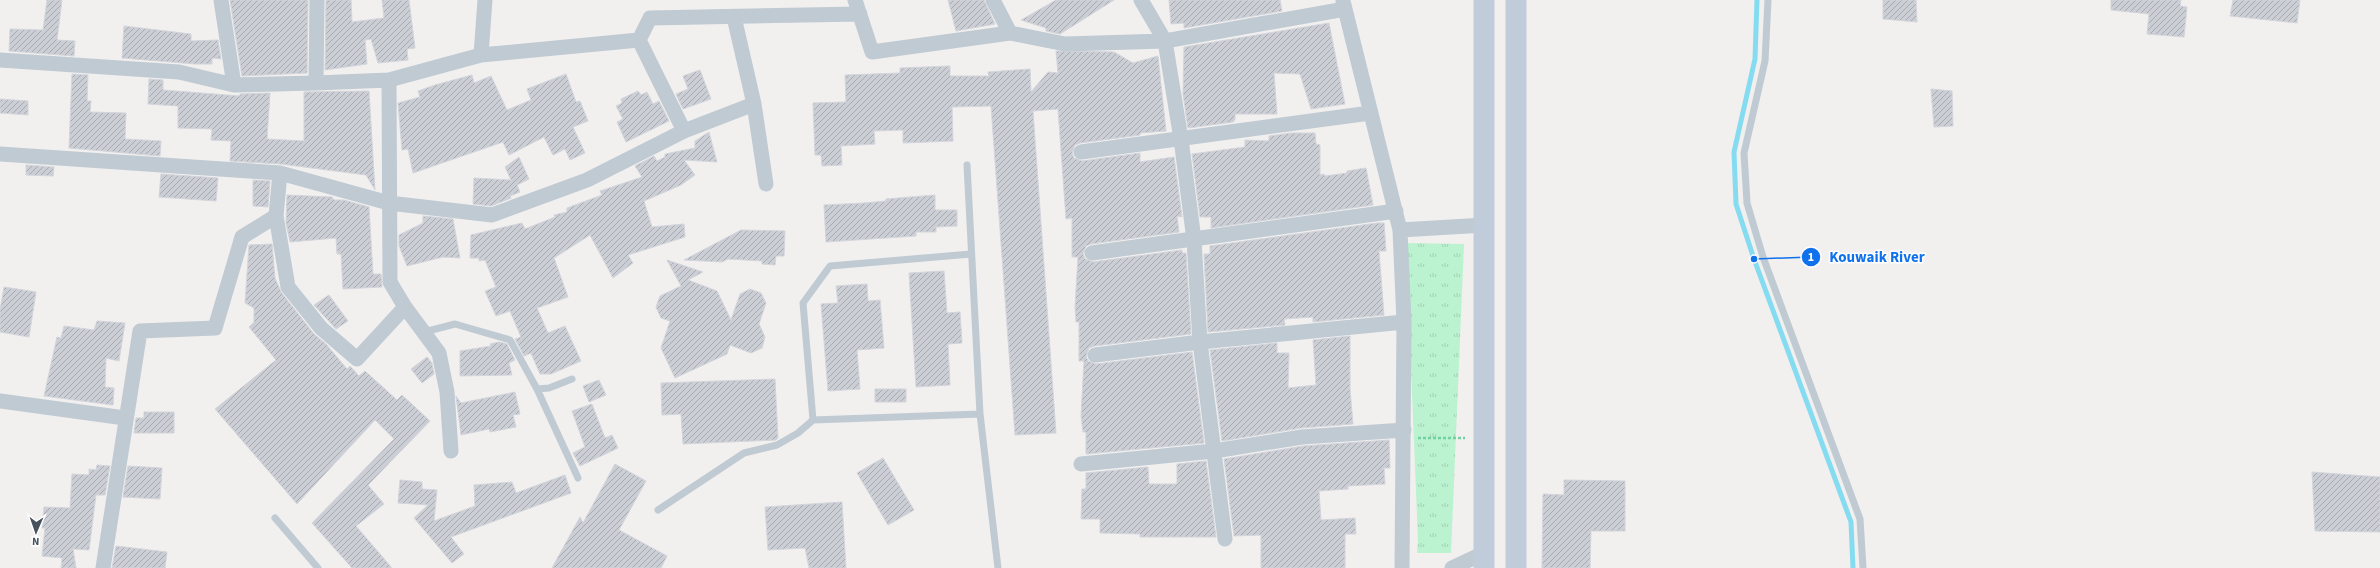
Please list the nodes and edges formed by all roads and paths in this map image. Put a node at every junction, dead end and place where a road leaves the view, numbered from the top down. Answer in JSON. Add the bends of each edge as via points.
{"nodes":[{"id":1,"x":221,"y":0,"type":"edge"},
{"id":2,"x":317,"y":0,"type":"edge"},
{"id":3,"x":485,"y":0,"type":"edge"},
{"id":4,"x":993,"y":0,"type":"edge"},
{"id":5,"x":1141,"y":0,"type":"edge"},
{"id":6,"x":1484,"y":0,"type":"edge"},
{"id":7,"x":1516,"y":0,"type":"edge"},
{"id":8,"x":1768,"y":0,"type":"edge"},
{"id":9,"x":1344,"y":5,"type":"edge"},
{"id":10,"x":858,"y":7,"type":"edge"},
{"id":11,"x":734,"y":17,"type":"junction"},
{"id":12,"x":1010,"y":34,"type":"junction"},
{"id":13,"x":639,"y":40,"type":"junction"},
{"id":14,"x":1165,"y":41,"type":"junction"},
{"id":15,"x":481,"y":55,"type":"junction"},
{"id":16,"x":0,"y":60,"type":"edge"},
{"id":17,"x":389,"y":80,"type":"junction"},
{"id":18,"x":316,"y":83,"type":"junction"},
{"id":19,"x":234,"y":85,"type":"junction"},
{"id":20,"x":754,"y":104,"type":"junction"},
{"id":21,"x":1370,"y":113,"type":"junction"},
{"id":22,"x":684,"y":131,"type":"junction"},
{"id":23,"x":1181,"y":138,"type":"junction"},
{"id":24,"x":1081,"y":152,"type":"dead end"},
{"id":25,"x":0,"y":154,"type":"edge"},
{"id":26,"x":967,"y":165,"type":"dead end"},
{"id":27,"x":280,"y":173,"type":"junction"},
{"id":28,"x":766,"y":184,"type":"dead end"},
{"id":29,"x":389,"y":203,"type":"junction"},
{"id":30,"x":1396,"y":211,"type":"junction"},
{"id":31,"x":276,"y":216,"type":"junction"},
{"id":32,"x":1485,"y":225,"type":"junction"},
{"id":33,"x":1400,"y":230,"type":"junction"},
{"id":34,"x":1194,"y":240,"type":"junction"},
{"id":35,"x":1092,"y":253,"type":"dead end"},
{"id":36,"x":971,"y":254,"type":"junction"},
{"id":37,"x":405,"y":307,"type":"junction"},
{"id":38,"x":1484,"y":314,"type":"junction"},
{"id":39,"x":1516,"y":315,"type":"junction"},
{"id":40,"x":1404,"y":322,"type":"junction"},
{"id":41,"x":424,"y":332,"type":"junction"},
{"id":42,"x":1200,"y":342,"type":"junction"},
{"id":43,"x":1095,"y":355,"type":"dead end"},
{"id":44,"x":572,"y":379,"type":"dead end"},
{"id":45,"x":537,"y":389,"type":"junction"},
{"id":46,"x":0,"y":401,"type":"edge"},
{"id":47,"x":980,"y":414,"type":"junction"},
{"id":48,"x":125,"y":418,"type":"junction"},
{"id":49,"x":813,"y":420,"type":"junction"},
{"id":50,"x":1404,"y":434,"type":"junction"},
{"id":51,"x":1484,"y":439,"type":"junction"},
{"id":52,"x":450,"y":451,"type":"dead end"},
{"id":53,"x":1214,"y":451,"type":"junction"},
{"id":54,"x":1081,"y":464,"type":"dead end"},
{"id":55,"x":578,"y":478,"type":"dead end"},
{"id":56,"x":658,"y":510,"type":"dead end"},
{"id":57,"x":275,"y":518,"type":"dead end"},
{"id":58,"x":1225,"y":539,"type":"dead end"},
{"id":59,"x":1484,"y":561,"type":"edge"},
{"id":60,"x":103,"y":568,"type":"edge"},
{"id":61,"x":318,"y":568,"type":"edge"},
{"id":62,"x":998,"y":568,"type":"edge"},
{"id":63,"x":1402,"y":568,"type":"edge"},
{"id":64,"x":1452,"y":568,"type":"edge"},
{"id":65,"x":1516,"y":568,"type":"edge"},
{"id":66,"x":1863,"y":568,"type":"edge"}],
"edges":[{"from":1,"to":19,"type":"street"},
{"from":2,"to":18,"type":"street"},
{"from":3,"to":15,"type":"street"},
{"from":4,"to":12,"type":"street"},
{"from":5,"to":14,"type":"street"},
{"from":6,"to":32,"type":"main road"},
{"from":7,"to":39,"type":"main road"},
{"from":8,"to":66,"type":"lane","via":[[1765,61],[1744,153],[1747,202],[1764,257],[1860,519]]},
{"from":9,"to":14,"type":"street"},
{"from":9,"to":21,"type":"street"},
{"from":10,"to":11,"type":"street"},
{"from":10,"to":12,"type":"street","via":[[872,52]]},
{"from":11,"to":13,"type":"street","via":[[650,18]]},
{"from":11,"to":20,"type":"street"},
{"from":12,"to":14,"type":"street","via":[[1065,44]]},
{"from":13,"to":15,"type":"street"},
{"from":13,"to":22,"type":"street"},
{"from":14,"to":23,"type":"street"},
{"from":15,"to":17,"type":"street"},
{"from":16,"to":19,"type":"street","via":[[179,72]]},
{"from":17,"to":18,"type":"street"},
{"from":17,"to":29,"type":"street"},
{"from":18,"to":19,"type":"street"},
{"from":20,"to":22,"type":"street"},
{"from":20,"to":28,"type":"street"},
{"from":21,"to":23,"type":"street"},
{"from":21,"to":30,"type":"street"},
{"from":22,"to":29,"type":"street","via":[[587,180],[492,215]]},
{"from":23,"to":24,"type":"street"},
{"from":23,"to":34,"type":"street"},
{"from":25,"to":27,"type":"street"},
{"from":26,"to":36,"type":"lane"},
{"from":27,"to":29,"type":"street"},
{"from":27,"to":31,"type":"street"},
{"from":29,"to":37,"type":"street","via":[[390,282]]},
{"from":30,"to":33,"type":"street"},
{"from":30,"to":34,"type":"street"},
{"from":31,"to":37,"type":"street","via":[[288,287],[321,328],[357,359]]},
{"from":31,"to":48,"type":"street","via":[[242,237],[215,328],[140,331]]},
{"from":32,"to":33,"type":"street"},
{"from":32,"to":38,"type":"main road"},
{"from":33,"to":40,"type":"street"},
{"from":34,"to":35,"type":"street"},
{"from":34,"to":42,"type":"street"},
{"from":36,"to":47,"type":"lane"},
{"from":36,"to":49,"type":"lane","via":[[830,266],[803,303]]},
{"from":37,"to":41,"type":"street"},
{"from":38,"to":39,"type":"main road"},
{"from":38,"to":51,"type":"main road"},
{"from":39,"to":65,"type":"main road"},
{"from":40,"to":42,"type":"street"},
{"from":40,"to":50,"type":"street"},
{"from":41,"to":45,"type":"lane","via":[[455,324],[510,340]]},
{"from":41,"to":52,"type":"street","via":[[439,353],[447,392]]},
{"from":42,"to":43,"type":"street"},
{"from":42,"to":53,"type":"street"},
{"from":44,"to":45,"type":"lane","via":[[549,388]]},
{"from":45,"to":55,"type":"lane"},
{"from":46,"to":48,"type":"street"},
{"from":47,"to":49,"type":"lane"},
{"from":47,"to":62,"type":"lane"},
{"from":48,"to":60,"type":"street"},
{"from":49,"to":56,"type":"lane","via":[[798,433],[777,445],[744,453]]},
{"from":50,"to":51,"type":"path"},
{"from":50,"to":53,"type":"street","via":[[1302,437]]},
{"from":50,"to":63,"type":"street"},
{"from":51,"to":59,"type":"main road"},
{"from":53,"to":54,"type":"street"},
{"from":53,"to":58,"type":"street"},
{"from":57,"to":61,"type":"lane"},
{"from":59,"to":64,"type":"street"}]}
